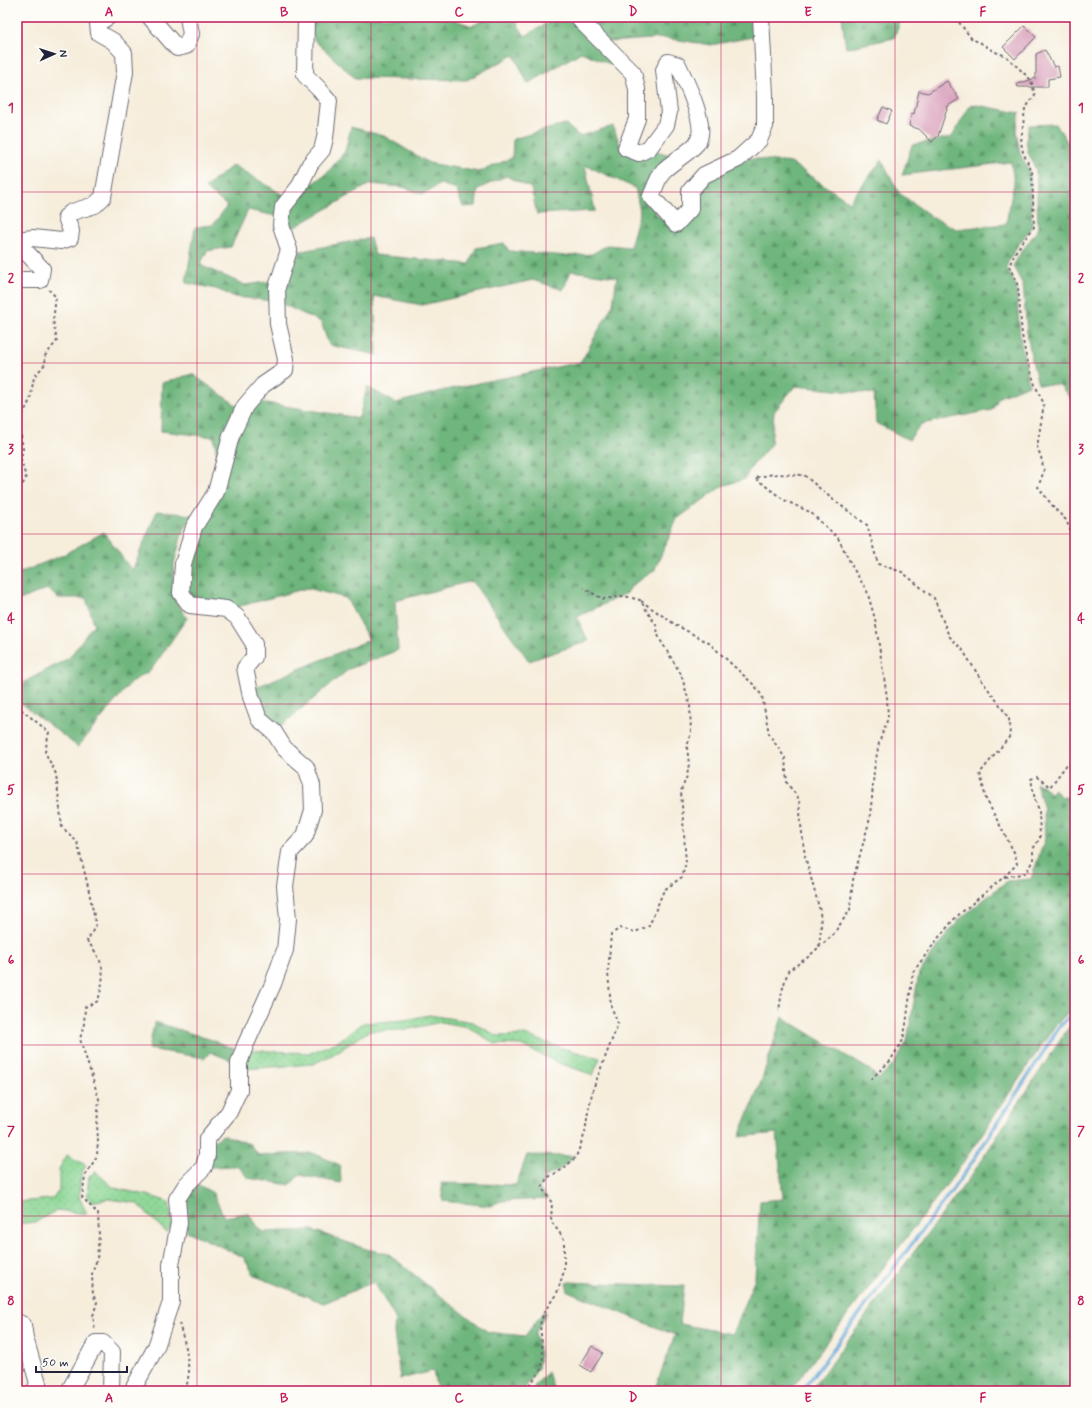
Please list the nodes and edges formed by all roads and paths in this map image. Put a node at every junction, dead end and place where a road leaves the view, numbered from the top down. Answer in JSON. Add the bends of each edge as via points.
{"nodes":[{"id":1,"x":108,"y":17,"type":"edge"},
{"id":2,"x":150,"y":17,"type":"edge"},
{"id":3,"x":188,"y":17,"type":"edge"},
{"id":4,"x":306,"y":17,"type":"edge"},
{"id":5,"x":579,"y":17,"type":"edge"},
{"id":6,"x":761,"y":17,"type":"edge"},
{"id":7,"x":942,"y":17,"type":"edge"},
{"id":8,"x":17,"y":240,"type":"edge"},
{"id":9,"x":17,"y":247,"type":"edge"},
{"id":10,"x":17,"y":280,"type":"edge"},
{"id":11,"x":40,"y":280,"type":"junction"},
{"id":12,"x":17,"y":495,"type":"edge"},
{"id":13,"x":1075,"y":541,"type":"edge"},
{"id":14,"x":584,"y":588,"type":"dead end"},
{"id":15,"x":640,"y":600,"type":"junction"},
{"id":16,"x":17,"y":661,"type":"edge"},
{"id":17,"x":17,"y":673,"type":"edge"},
{"id":18,"x":17,"y":704,"type":"edge"},
{"id":19,"x":1075,"y":761,"type":"edge"},
{"id":20,"x":1004,"y":877,"type":"junction"},
{"id":21,"x":819,"y":947,"type":"junction"},
{"id":22,"x":779,"y":1011,"type":"dead end"},
{"id":23,"x":870,"y":1080,"type":"dead end"},
{"id":24,"x":171,"y":1302,"type":"junction"},
{"id":25,"x":17,"y":1322,"type":"edge"},
{"id":26,"x":96,"y":1343,"type":"junction"},
{"id":27,"x":35,"y":1391,"type":"edge"},
{"id":28,"x":69,"y":1391,"type":"edge"},
{"id":29,"x":111,"y":1391,"type":"edge"},
{"id":30,"x":132,"y":1391,"type":"edge"},
{"id":31,"x":186,"y":1391,"type":"edge"},
{"id":32,"x":526,"y":1391,"type":"edge"}],
"edges":[{"from":1,"to":8,"type":"street","via":[[98,23],[98,33],[113,41],[124,53],[125,72],[103,197],[95,205],[72,212],[66,217],[71,230],[70,238],[61,241],[33,238]]},
{"from":2,"to":3,"type":"street","via":[[177,48],[186,46],[191,34]]},
{"from":4,"to":24,"type":"street","via":[[305,75],[329,101],[322,150],[310,164],[300,187],[283,207],[281,225],[289,250],[277,287],[278,324],[286,359],[285,370],[263,385],[245,406],[239,418],[231,436],[216,492],[194,527],[183,564],[181,594],[190,605],[226,609],[238,617],[254,644],[254,657],[245,668],[259,719],[274,732],[284,748],[306,767],[312,785],[313,810],[305,836],[290,852],[285,886],[288,919],[285,950],[239,1063],[239,1090],[229,1112],[207,1139],[204,1167],[186,1185],[177,1199],[179,1223],[171,1265]]},
{"from":5,"to":6,"type":"street","via":[[633,73],[637,89],[637,119],[626,148],[639,153],[649,148],[666,125],[669,112],[664,70],[668,62],[678,65],[699,117],[701,132],[697,143],[662,172],[651,196],[676,224],[690,209],[690,191],[704,175],[738,159],[759,140],[765,126]]},
{"from":7,"to":13,"type":"path","via":[[958,21],[972,39],[1006,56],[1031,80],[1035,95],[1025,109],[1021,142],[1032,172],[1034,227],[1016,251],[1009,266],[1018,286],[1026,356],[1044,404],[1037,447],[1044,471],[1038,487],[1066,520]]},
{"from":9,"to":11,"type":"street","via":[[28,254],[42,269]]},
{"from":10,"to":11,"type":"street"},
{"from":11,"to":12,"type":"path","via":[[56,297],[53,322],[57,341],[44,357],[46,363],[34,377],[30,400],[19,422],[23,449],[21,459],[26,478]]},
{"from":14,"to":15,"type":"path","via":[[603,598],[624,596]]},
{"from":15,"to":21,"type":"path","via":[[676,625],[709,643],[762,696],[768,734],[785,758],[787,783],[799,799],[805,856],[820,911]]},
{"from":15,"to":32,"type":"path","via":[[681,674],[690,705],[691,733],[687,747],[689,764],[681,791],[686,863],[682,877],[664,890],[649,926],[635,932],[621,928],[611,934],[608,973],[611,1006],[618,1024],[593,1089],[585,1133],[576,1157],[563,1170],[548,1178],[542,1188],[552,1203],[550,1220],[564,1239],[564,1271],[557,1293],[544,1312],[540,1325],[542,1368]]},
{"from":16,"to":17,"type":"path"},
{"from":18,"to":26,"type":"path","via":[[49,732],[45,752],[56,774],[62,827],[77,842],[96,925],[87,941],[103,969],[98,1001],[85,1007],[80,1039],[98,1099],[97,1156],[85,1176],[82,1197],[98,1214],[98,1253],[92,1274],[97,1302],[93,1316]]},
{"from":19,"to":20,"type":"path","via":[[1068,763],[1050,787],[1037,777],[1031,780],[1039,810],[1040,838],[1033,849],[1032,860],[1026,873]]},
{"from":20,"to":21,"type":"path","via":[[1017,864],[1015,854],[986,799],[980,774],[1010,736],[1009,719],[962,648],[949,636],[934,598],[902,572],[878,564],[867,525],[804,474],[773,474],[755,478],[784,500],[810,512],[838,538],[867,591],[875,619],[887,697],[888,718],[879,743],[868,822],[853,880],[850,910],[832,936]]},
{"from":20,"to":23,"type":"path","via":[[956,917],[912,972],[903,1040],[890,1061]]},
{"from":21,"to":22,"type":"path","via":[[788,971]]},
{"from":24,"to":30,"type":"street","via":[[156,1347]]},
{"from":24,"to":31,"type":"path","via":[[186,1348],[189,1372]]},
{"from":25,"to":27,"type":"street","via":[[23,1325],[38,1384]]},
{"from":26,"to":28,"type":"street"},
{"from":26,"to":29,"type":"street","via":[[103,1343],[112,1352]]}]}
